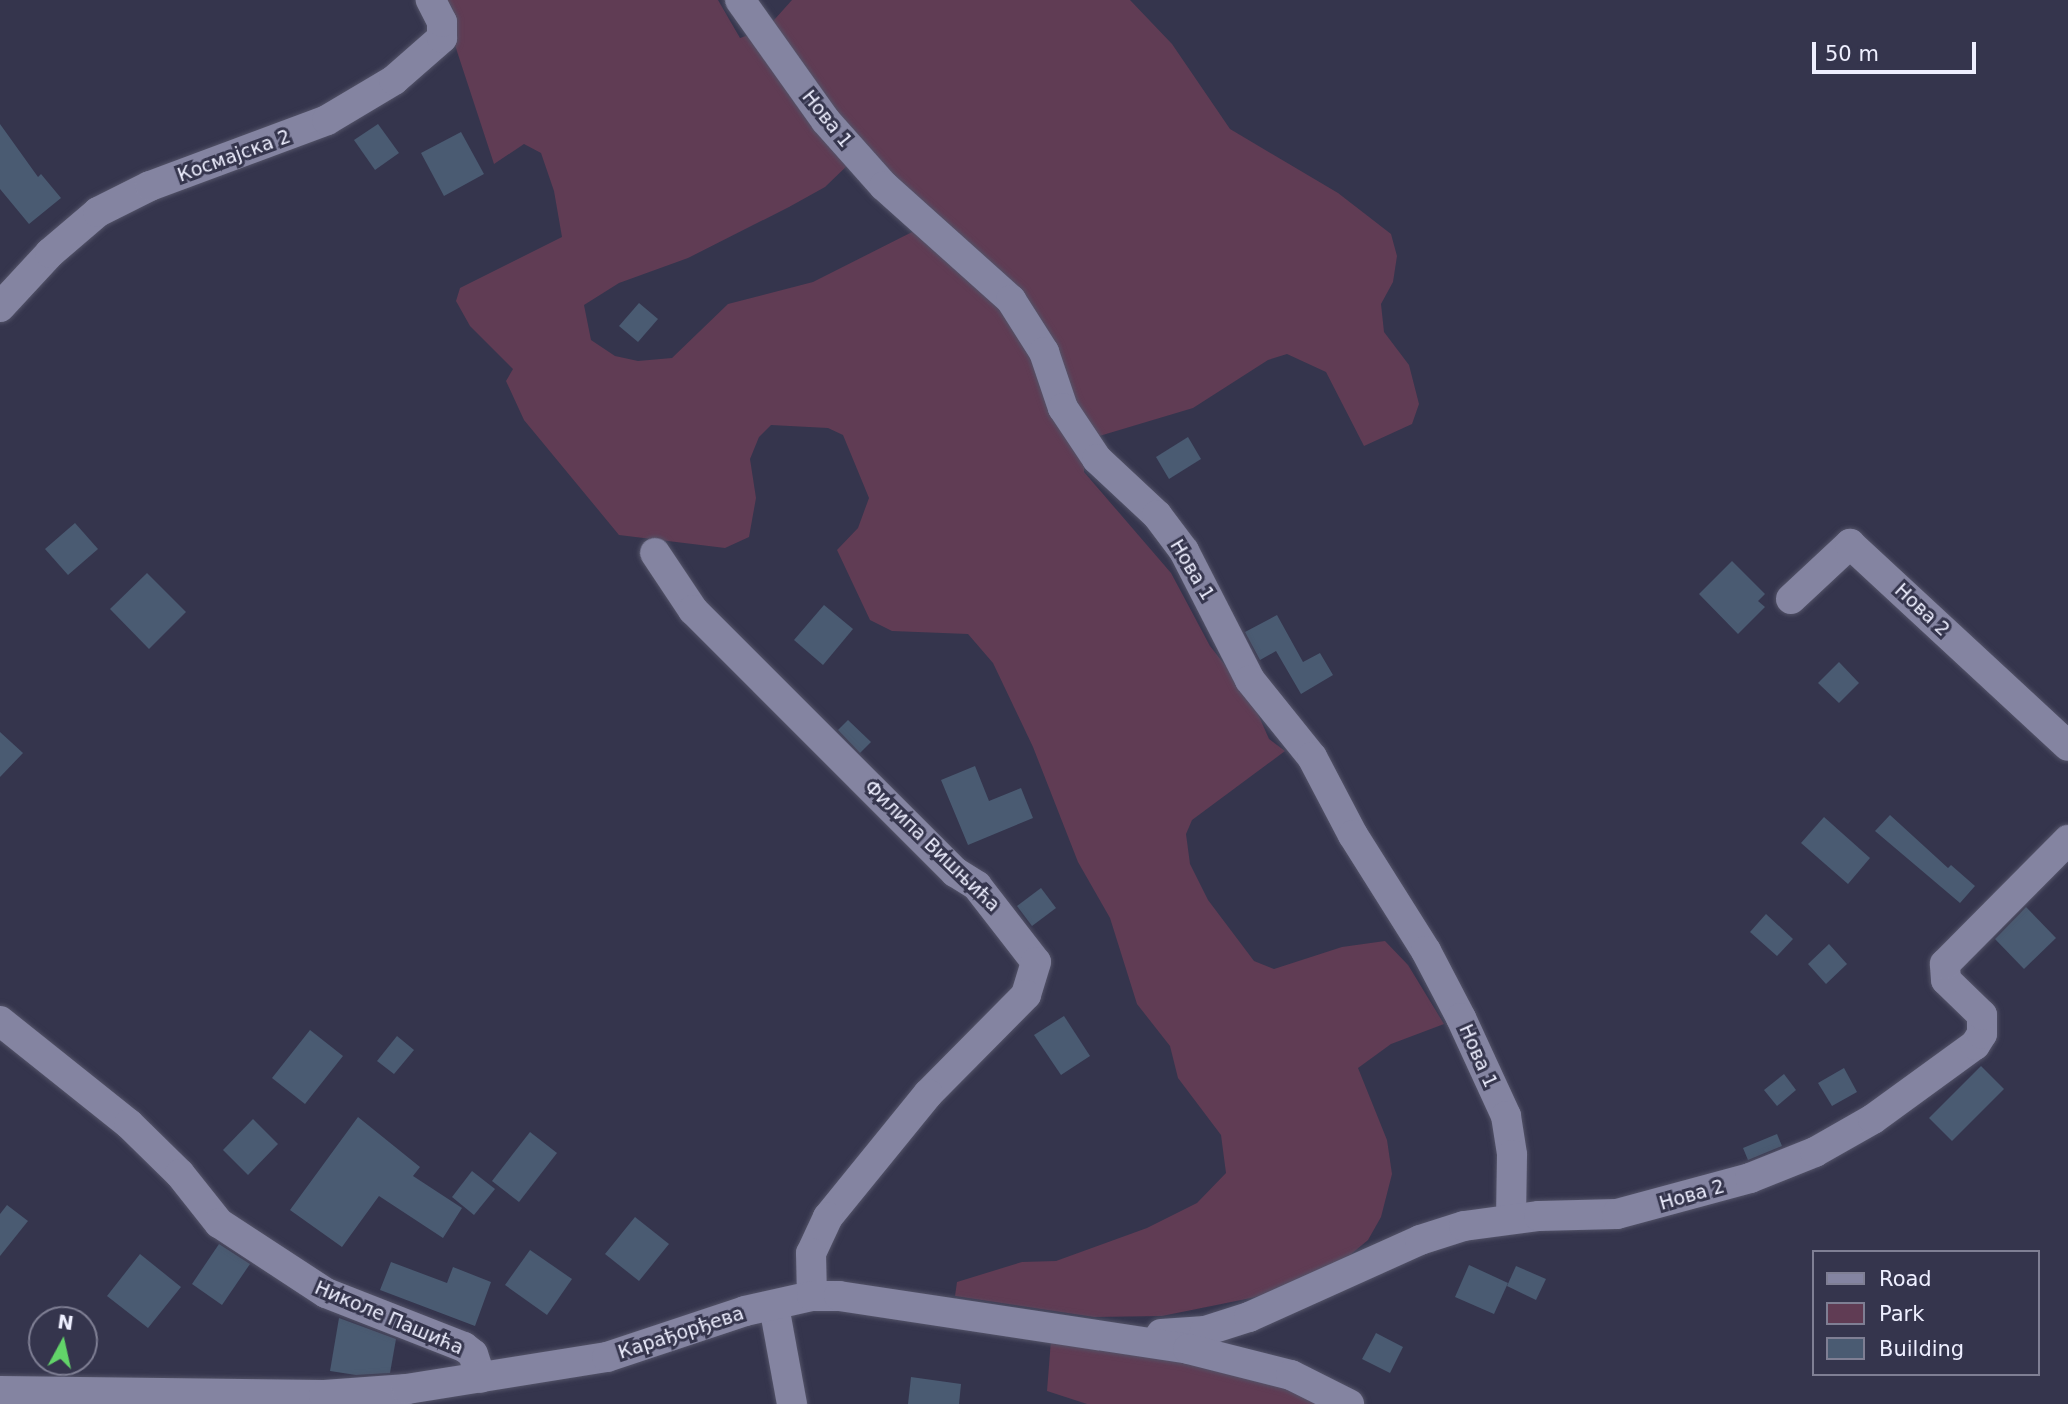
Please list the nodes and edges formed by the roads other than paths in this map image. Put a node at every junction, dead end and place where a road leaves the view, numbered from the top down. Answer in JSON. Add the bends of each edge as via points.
{"nodes":[{"id":1,"x":431,"y":0,"type":"edge"},
{"id":2,"x":740,"y":0,"type":"edge"},
{"id":3,"x":0,"y":307,"type":"edge"},
{"id":4,"x":655,"y":553,"type":"dead end"},
{"id":5,"x":1791,"y":599,"type":"dead end"},
{"id":6,"x":2063,"y":731,"type":"edge"},
{"id":7,"x":2068,"y":840,"type":"edge"},
{"id":8,"x":0,"y":1021,"type":"edge"},
{"id":9,"x":1511,"y":1219,"type":"junction"},
{"id":10,"x":812,"y":1296,"type":"junction"},
{"id":11,"x":774,"y":1306,"type":"junction"},
{"id":12,"x":1120,"y":1336,"type":"junction"},
{"id":13,"x":0,"y":1391,"type":"edge"},
{"id":14,"x":477,"y":1391,"type":"edge"},
{"id":15,"x":792,"y":1404,"type":"edge"},
{"id":16,"x":1349,"y":1404,"type":"edge"}],
"edges":[{"from":1,"to":3,"type":"street","name":"Космајска 2","via":[[442,22],[442,38],[394,80],[306,130],[149,186],[98,212],[50,253]]},
{"from":2,"to":9,"type":"street","name":"Нова 1","via":[[819,111],[876,177],[1011,300],[1044,352],[1063,408],[1097,459],[1157,515],[1184,551],[1250,680],[1312,757],[1461,1018],[1506,1116],[1512,1155]]},
{"from":4,"to":10,"type":"street","name":"Филипа Вишњића","via":[[693,610],[955,872],[977,886],[1036,961],[1026,995],[928,1094],[828,1217],[811,1253]]},
{"from":5,"to":6,"type":"street","name":"Нова 2","via":[[1850,544]]},
{"from":7,"to":9,"type":"street","name":"Нова 2","via":[[1945,964],[1946,980],[1982,1015],[1982,1034],[1956,1059],[1873,1119],[1789,1163],[1665,1203],[1617,1214]]},
{"from":8,"to":14,"type":"street","name":"Николе Пашића","via":[[129,1124],[180,1174],[219,1223],[326,1293],[464,1347],[473,1354]]},
{"from":9,"to":12,"type":"street","name":"Нова 2","via":[[1420,1240],[1314,1292],[1216,1327]]},
{"from":10,"to":11,"type":"street","name":"Карађорђева"},
{"from":10,"to":12,"type":"street","name":"Карађорђева","via":[[871,1299]]},
{"from":11,"to":14,"type":"street","name":"Карађорђева"},
{"from":11,"to":15,"type":"street"},
{"from":12,"to":16,"type":"street","name":"Карађорђева","via":[[1263,1366],[1313,1384]]},
{"from":13,"to":14,"type":"street","name":"Карађорђева","via":[[324,1395]]}]}
